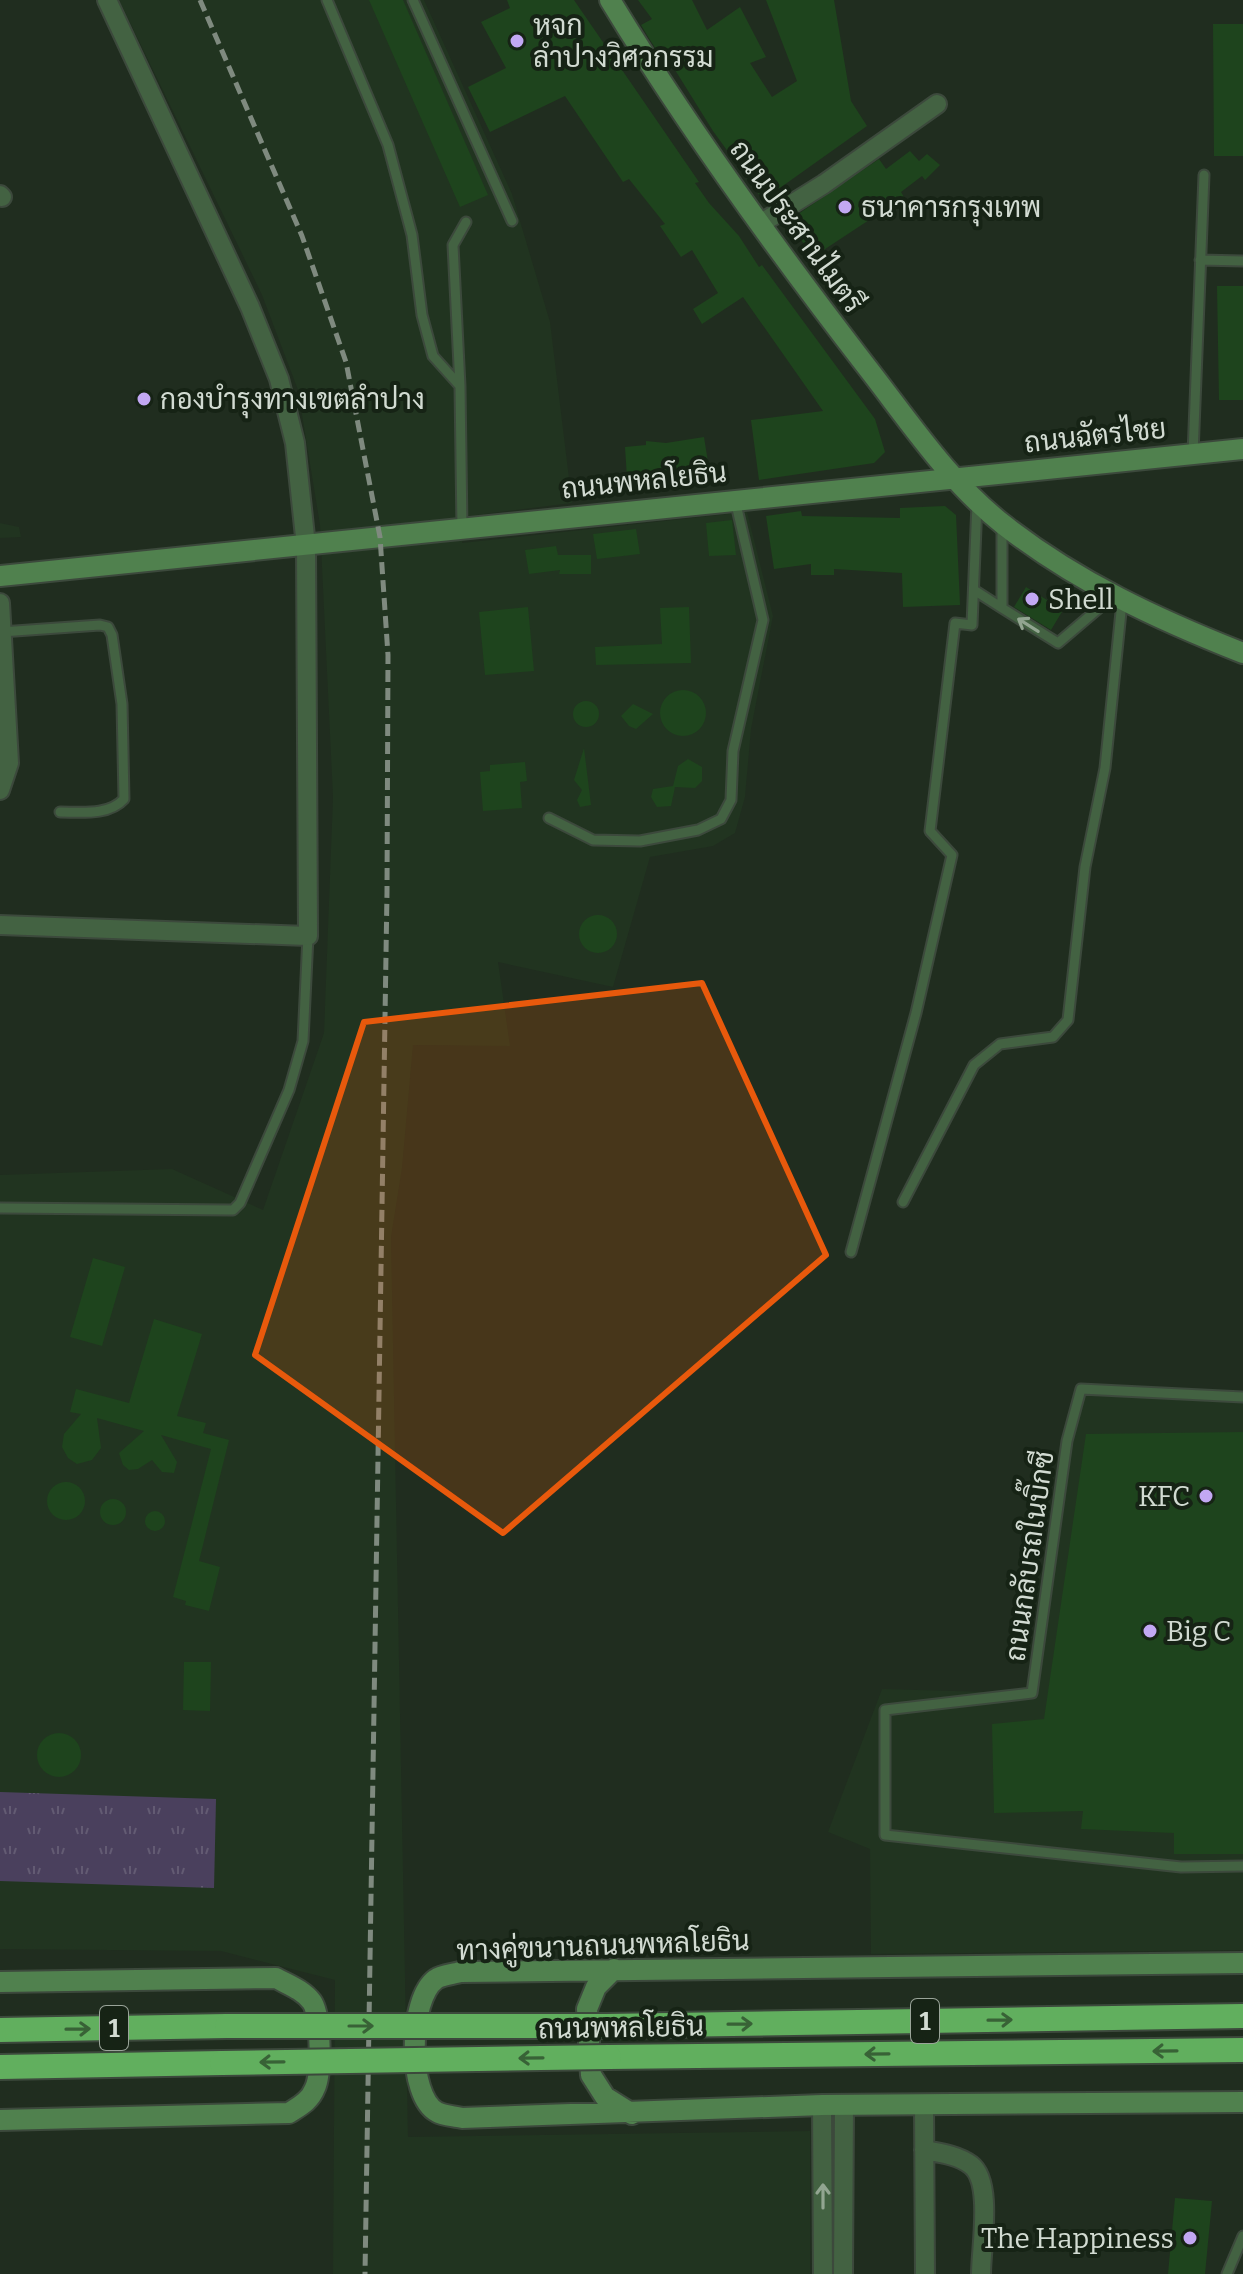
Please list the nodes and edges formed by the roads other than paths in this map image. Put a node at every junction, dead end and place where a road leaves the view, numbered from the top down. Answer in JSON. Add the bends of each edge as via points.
{"nodes":[{"id":1,"x":107,"y":0,"type":"edge"},
{"id":2,"x":327,"y":0,"type":"edge"},
{"id":3,"x":413,"y":0,"type":"edge"},
{"id":4,"x":610,"y":0,"type":"edge"},
{"id":5,"x":937,"y":104,"type":"dead end"},
{"id":6,"x":1204,"y":175,"type":"dead end"},
{"id":7,"x":512,"y":221,"type":"dead end"},
{"id":8,"x":466,"y":222,"type":"dead end"},
{"id":9,"x":760,"y":224,"type":"junction"},
{"id":10,"x":1200,"y":260,"type":"junction"},
{"id":11,"x":1243,"y":261,"type":"edge"},
{"id":12,"x":460,"y":386,"type":"junction"},
{"id":13,"x":1243,"y":449,"type":"edge"},
{"id":14,"x":1193,"y":454,"type":"junction"},
{"id":15,"x":952,"y":477,"type":"junction"},
{"id":16,"x":735,"y":500,"type":"junction"},
{"id":17,"x":977,"y":500,"type":"junction"},
{"id":18,"x":1002,"y":524,"type":"junction"},
{"id":19,"x":462,"y":529,"type":"junction"},
{"id":20,"x":306,"y":546,"type":"junction"},
{"id":21,"x":0,"y":576,"type":"edge"},
{"id":22,"x":974,"y":590,"type":"junction"},
{"id":23,"x":1117,"y":600,"type":"junction"},
{"id":24,"x":0,"y":603,"type":"edge"},
{"id":25,"x":1002,"y":608,"type":"junction"},
{"id":26,"x":1,"y":632,"type":"edge"},
{"id":27,"x":1243,"y":653,"type":"edge"},
{"id":28,"x":2,"y":712,"type":"edge"},
{"id":29,"x":0,"y":790,"type":"edge"},
{"id":30,"x":60,"y":812,"type":"dead end"},
{"id":31,"x":549,"y":818,"type":"dead end"},
{"id":32,"x":0,"y":925,"type":"edge"},
{"id":33,"x":308,"y":936,"type":"junction"},
{"id":34,"x":903,"y":1202,"type":"dead end"},
{"id":35,"x":0,"y":1208,"type":"edge"},
{"id":36,"x":851,"y":1252,"type":"dead end"},
{"id":37,"x":1243,"y":1397,"type":"edge"},
{"id":38,"x":1243,"y":1866,"type":"edge"},
{"id":39,"x":1243,"y":1963,"type":"edge"},
{"id":40,"x":614,"y":1969,"type":"junction"},
{"id":41,"x":0,"y":1982,"type":"edge"},
{"id":42,"x":1243,"y":2016,"type":"edge"},
{"id":43,"x":0,"y":2030,"type":"edge"},
{"id":44,"x":1243,"y":2050,"type":"edge"},
{"id":45,"x":0,"y":2067,"type":"edge"},
{"id":46,"x":1243,"y":2102,"type":"edge"},
{"id":47,"x":822,"y":2105,"type":"junction"},
{"id":48,"x":924,"y":2105,"type":"junction"},
{"id":49,"x":844,"y":2106,"type":"junction"},
{"id":50,"x":632,"y":2114,"type":"junction"},
{"id":51,"x":0,"y":2120,"type":"edge"},
{"id":52,"x":924,"y":2150,"type":"junction"},
{"id":53,"x":1243,"y":2236,"type":"edge"},
{"id":54,"x":823,"y":2274,"type":"edge"},
{"id":55,"x":843,"y":2274,"type":"edge"},
{"id":56,"x":925,"y":2274,"type":"edge"},
{"id":57,"x":981,"y":2274,"type":"edge"},
{"id":58,"x":1227,"y":2274,"type":"edge"}],
"edges":[{"from":1,"to":20,"type":"street","via":[[279,379],[295,443]]},
{"from":2,"to":12,"type":"lane","via":[[388,145],[412,235],[433,356]]},
{"from":3,"to":7,"type":"lane"},
{"from":4,"to":9,"type":"main road","name":"ถนนประสานไมตรี","via":[[664,90]]},
{"from":5,"to":9,"type":"street"},
{"from":6,"to":10,"type":"lane"},
{"from":8,"to":12,"type":"lane","via":[[453,245]]},
{"from":9,"to":15,"type":"main road","name":"ถนนประสานไมตรี"},
{"from":10,"to":11,"type":"lane"},
{"from":10,"to":14,"type":"lane"},
{"from":12,"to":19,"type":"lane"},
{"from":13,"to":14,"type":"main road","name":"ถนนฉัตรไชย"},
{"from":14,"to":15,"type":"main road","name":"ถนนฉัตรไชย"},
{"from":15,"to":16,"type":"main road","name":"ถนนพหลโยธิน"},
{"from":15,"to":17,"type":"main road"},
{"from":16,"to":19,"type":"main road","name":"ถนนพหลโยธิน"},
{"from":16,"to":31,"type":"lane","via":[[763,620],[733,751],[731,800],[721,819],[698,830],[640,841],[593,840]]},
{"from":17,"to":18,"type":"main road"},
{"from":17,"to":22,"type":"lane"},
{"from":18,"to":23,"type":"main road"},
{"from":18,"to":25,"type":"lane"},
{"from":19,"to":20,"type":"main road","name":"ถนนพหลโยธิน"},
{"from":20,"to":21,"type":"main road","name":"ถนนพหลโยธิน"},
{"from":20,"to":33,"type":"street"},
{"from":22,"to":25,"type":"lane"},
{"from":22,"to":36,"type":"lane","via":[[972,625],[955,623],[930,831],[952,855],[916,1013]]},
{"from":23,"to":25,"type":"lane","one_way":true,"via":[[1058,643]]},
{"from":23,"to":27,"type":"main road"},
{"from":23,"to":34,"type":"lane","via":[[1105,768],[1085,867],[1068,1020],[1053,1037],[1000,1044],[974,1065]]},
{"from":24,"to":26,"type":"street"},
{"from":26,"to":28,"type":"street"},
{"from":26,"to":30,"type":"lane","via":[[100,625],[112,635],[122,704],[124,799],[97,812]]},
{"from":28,"to":29,"type":"street","via":[[9,763]]},
{"from":32,"to":33,"type":"street"},
{"from":33,"to":35,"type":"lane","via":[[300,1053],[289,1090],[233,1210]]},
{"from":37,"to":38,"type":"lane","name":"ถนนกลับรถในบิ๊กซี","via":[[1081,1389],[1067,1441],[1032,1693],[885,1710],[885,1835],[1181,1867]]},
{"from":39,"to":40,"type":"main road","name":"ทางคู่ขนานถนนพหลโยธิน","number":"1"},
{"from":40,"to":50,"type":"main road","via":[[596,1987],[587,2009],[591,2075],[605,2097]]},
{"from":40,"to":50,"type":"main road","name":"ทางคู่ขนานถนนพหลโยธิน","number":"1","via":[[460,1972],[436,1979],[420,2000],[414,2041],[423,2095],[436,2112],[462,2118]]},
{"from":41,"to":51,"type":"main road","number":"1","via":[[276,1978],[300,1990],[314,2005],[320,2041],[316,2086],[306,2103],[289,2113]]},
{"from":43,"to":42,"type":"highway","name":"ถนนพหลโยธิน","number":"1","one_way":true,"bridge":true},
{"from":44,"to":45,"type":"highway","name":"ถนนพหลโยธิน","number":"1","one_way":true,"bridge":true},
{"from":46,"to":48,"type":"main road","name":"ทางคู่ขนานถนนพหลโยธิน","number":"1"},
{"from":47,"to":49,"type":"main road","name":"ทางคู่ขนานถนนพหลโยธิน","number":"1"},
{"from":47,"to":50,"type":"main road","name":"ทางคู่ขนานถนนพหลโยธิน","number":"1"},
{"from":54,"to":47,"type":"street","one_way":true},
{"from":48,"to":49,"type":"main road","name":"ทางคู่ขนานถนนพหลโยธิน","number":"1"},
{"from":48,"to":52,"type":"street"},
{"from":49,"to":55,"type":"street"},
{"from":52,"to":56,"type":"street"},
{"from":52,"to":57,"type":"street","via":[[957,2157],[980,2174]]},
{"from":53,"to":58,"type":"lane"}]}
